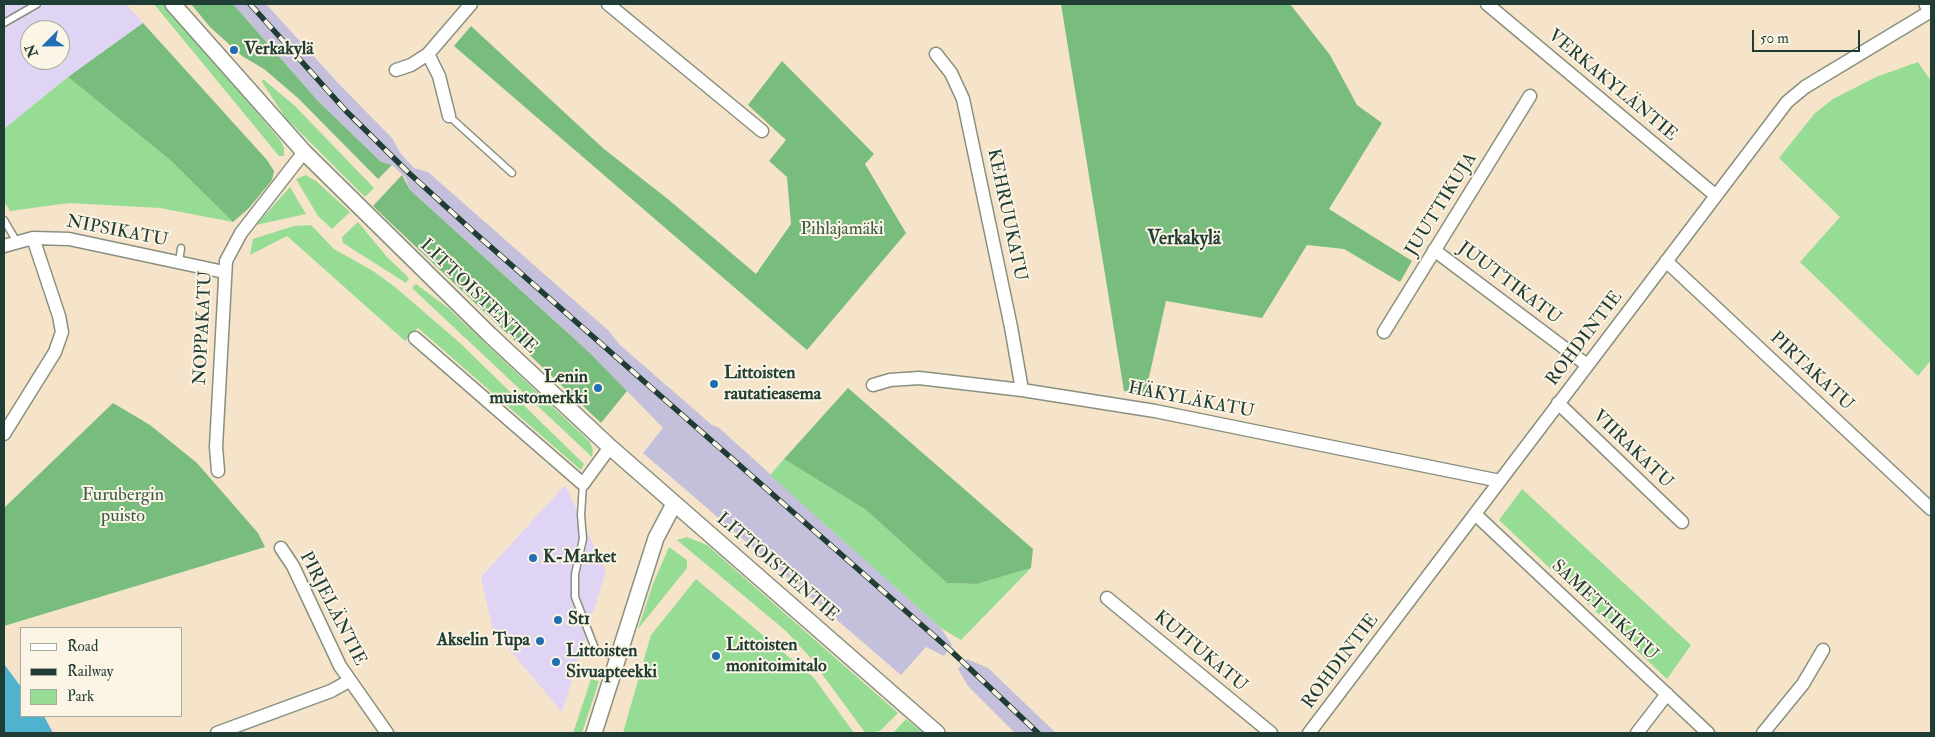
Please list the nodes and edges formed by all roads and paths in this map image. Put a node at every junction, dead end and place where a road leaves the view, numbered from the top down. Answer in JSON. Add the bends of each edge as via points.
{"nodes":[{"id":1,"x":37,"y":4,"type":"edge"},
{"id":2,"x":173,"y":4,"type":"edge"},
{"id":3,"x":471,"y":4,"type":"edge"},
{"id":4,"x":608,"y":4,"type":"edge"},
{"id":5,"x":1486,"y":4,"type":"edge"},
{"id":6,"x":1927,"y":4,"type":"edge"},
{"id":7,"x":1931,"y":11,"type":"edge"},
{"id":8,"x":4,"y":23,"type":"edge"},
{"id":9,"x":428,"y":54,"type":"junction"},
{"id":10,"x":936,"y":54,"type":"dead end"},
{"id":11,"x":396,"y":70,"type":"dead end"},
{"id":12,"x":1530,"y":96,"type":"dead end"},
{"id":13,"x":449,"y":116,"type":"joint"},
{"id":14,"x":762,"y":131,"type":"dead end"},
{"id":15,"x":304,"y":152,"type":"junction"},
{"id":16,"x":512,"y":173,"type":"dead end"},
{"id":17,"x":1715,"y":195,"type":"junction"},
{"id":18,"x":4,"y":220,"type":"edge"},
{"id":19,"x":33,"y":238,"type":"junction"},
{"id":20,"x":17,"y":242,"type":"junction"},
{"id":21,"x":4,"y":246,"type":"edge"},
{"id":22,"x":181,"y":248,"type":"dead end"},
{"id":23,"x":1434,"y":250,"type":"junction"},
{"id":24,"x":1666,"y":261,"type":"junction"},
{"id":25,"x":179,"y":262,"type":"junction"},
{"id":26,"x":224,"y":272,"type":"junction"},
{"id":27,"x":1384,"y":332,"type":"dead end"},
{"id":28,"x":415,"y":338,"type":"dead end"},
{"id":29,"x":1587,"y":365,"type":"junction"},
{"id":30,"x":873,"y":385,"type":"dead end"},
{"id":31,"x":1022,"y":390,"type":"junction"},
{"id":32,"x":1558,"y":403,"type":"junction"},
{"id":33,"x":4,"y":434,"type":"edge"},
{"id":34,"x":610,"y":447,"type":"junction"},
{"id":35,"x":218,"y":471,"type":"dead end"},
{"id":36,"x":1500,"y":481,"type":"junction"},
{"id":37,"x":583,"y":484,"type":"junction"},
{"id":38,"x":674,"y":504,"type":"junction"},
{"id":39,"x":1930,"y":504,"type":"edge"},
{"id":40,"x":1475,"y":514,"type":"junction"},
{"id":41,"x":1682,"y":522,"type":"dead end"},
{"id":42,"x":281,"y":548,"type":"dead end"},
{"id":43,"x":1107,"y":598,"type":"dead end"},
{"id":44,"x":1823,"y":650,"type":"dead end"},
{"id":45,"x":618,"y":657,"type":"junction"},
{"id":46,"x":349,"y":681,"type":"junction"},
{"id":47,"x":1667,"y":694,"type":"junction"},
{"id":48,"x":216,"y":733,"type":"edge"},
{"id":49,"x":387,"y":733,"type":"edge"},
{"id":50,"x":594,"y":733,"type":"edge"},
{"id":51,"x":937,"y":733,"type":"edge"},
{"id":52,"x":1271,"y":733,"type":"edge"},
{"id":53,"x":1309,"y":733,"type":"edge"},
{"id":54,"x":1638,"y":733,"type":"edge"},
{"id":55,"x":1708,"y":733,"type":"edge"},
{"id":56,"x":1763,"y":733,"type":"edge"}],
"edges":[{"from":1,"to":8,"type":"lane"},
{"from":2,"to":15,"type":"street","name":"LITTOISTENTIE"},
{"from":3,"to":9,"type":"street"},
{"from":4,"to":14,"type":"street"},
{"from":5,"to":17,"type":"street","name":"VERKAKYLÄNTIE"},
{"from":6,"to":7,"type":"street"},
{"from":7,"to":17,"type":"street","name":"ROHDINTIE","via":[[1796,93]]},
{"from":9,"to":11,"type":"street"},
{"from":9,"to":13,"type":"street"},
{"from":10,"to":31,"type":"street","name":"KEHRUUKATU","via":[[951,73],[963,99]]},
{"from":12,"to":23,"type":"street","name":"JUUTTIKUJA"},
{"from":13,"to":16,"type":"lane"},
{"from":15,"to":26,"type":"street","name":"NOPPAKATU","via":[[236,241]]},
{"from":15,"to":34,"type":"street","name":"LITTOISTENTIE"},
{"from":17,"to":24,"type":"street","name":"ROHDINTIE"},
{"from":18,"to":20,"type":"lane"},
{"from":19,"to":20,"type":"street","name":"NIPSIKATU"},
{"from":19,"to":25,"type":"street","name":"NIPSIKATU","via":[[69,239]]},
{"from":19,"to":33,"type":"street","via":[[62,332],[56,352]]},
{"from":20,"to":21,"type":"street","name":"NIPSIKATU"},
{"from":22,"to":25,"type":"lane"},
{"from":23,"to":27,"type":"street","name":"JUUTTIKUJA"},
{"from":23,"to":29,"type":"street","name":"JUUTTIKATU"},
{"from":24,"to":29,"type":"street","name":"ROHDINTIE"},
{"from":24,"to":39,"type":"street","name":"PIRTAKATU"},
{"from":25,"to":26,"type":"street","name":"NIPSIKATU"},
{"from":26,"to":35,"type":"street","name":"NOPPAKATU","via":[[216,447]]},
{"from":28,"to":37,"type":"street"},
{"from":29,"to":32,"type":"street","name":"ROHDINTIE"},
{"from":30,"to":31,"type":"street","name":"HÄKYLÄKATU","via":[[919,378]]},
{"from":31,"to":36,"type":"street","name":"HÄKYLÄKATU","via":[[1155,411]]},
{"from":32,"to":36,"type":"street","name":"ROHDINTIE"},
{"from":32,"to":41,"type":"street","name":"VIIRAKATU"},
{"from":34,"to":37,"type":"street"},
{"from":34,"to":38,"type":"street","name":"LITTOISTENTIE"},
{"from":36,"to":40,"type":"street","name":"ROHDINTIE"},
{"from":37,"to":45,"type":"lane","via":[[583,539],[575,574],[574,597],[596,651]]},
{"from":38,"to":45,"type":"street","via":[[656,538]]},
{"from":38,"to":51,"type":"street","name":"LITTOISTENTIE"},
{"from":40,"to":47,"type":"street","name":"SAMETTIKATU"},
{"from":40,"to":53,"type":"street","name":"ROHDINTIE"},
{"from":42,"to":46,"type":"street","name":"PIRJELÄNTIE"},
{"from":43,"to":52,"type":"street","name":"KUITUKATU"},
{"from":44,"to":56,"type":"street","via":[[1803,684]]},
{"from":45,"to":50,"type":"street"},
{"from":46,"to":48,"type":"street","via":[[331,691]]},
{"from":46,"to":49,"type":"street","name":"PIRJELÄNTIE"},
{"from":47,"to":54,"type":"street"},
{"from":47,"to":55,"type":"street","name":"SAMETTIKATU"}]}
